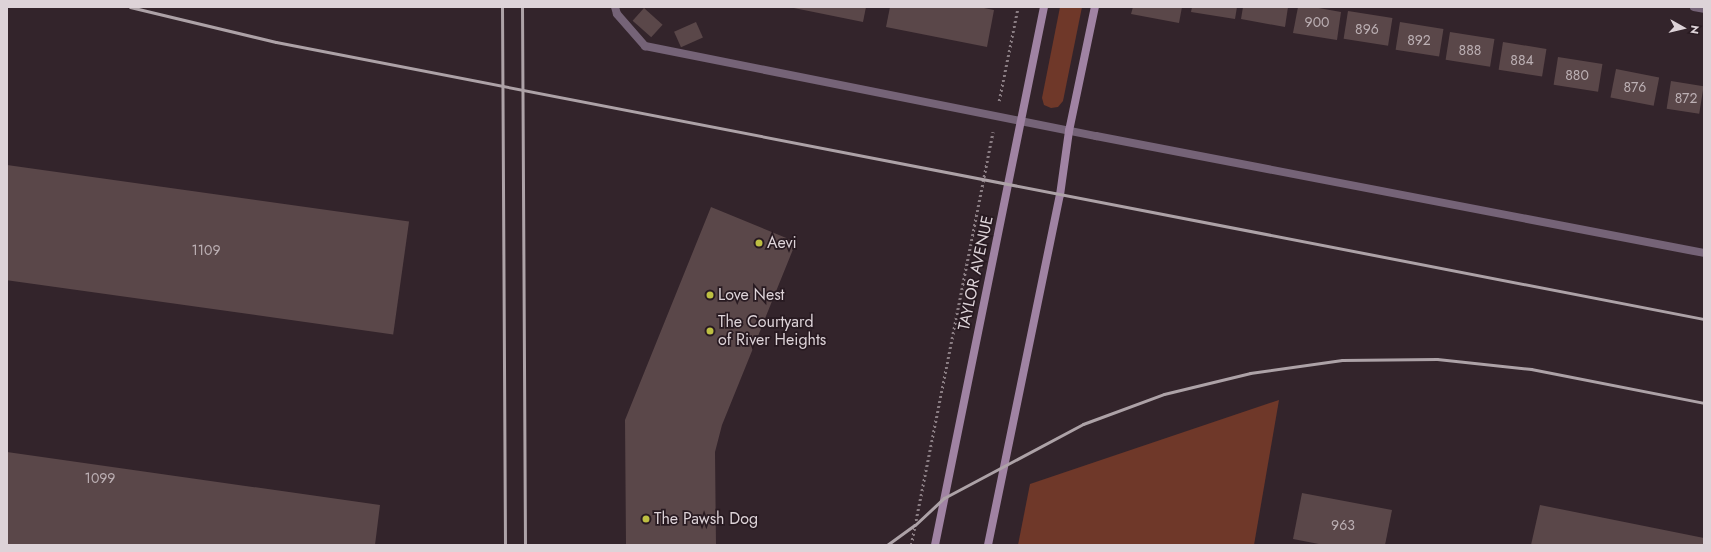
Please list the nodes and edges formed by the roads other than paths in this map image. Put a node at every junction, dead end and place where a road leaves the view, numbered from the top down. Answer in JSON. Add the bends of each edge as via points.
{"nodes":[{"id":1,"x":615,"y":7,"type":"edge"},
{"id":2,"x":1044,"y":7,"type":"edge"},
{"id":3,"x":1094,"y":7,"type":"edge"},
{"id":4,"x":1694,"y":7,"type":"edge"},
{"id":5,"x":1704,"y":9,"type":"edge"},
{"id":6,"x":1021,"y":120,"type":"junction"},
{"id":7,"x":1069,"y":131,"type":"junction"},
{"id":8,"x":1704,"y":253,"type":"edge"},
{"id":9,"x":935,"y":545,"type":"edge"},
{"id":10,"x":988,"y":545,"type":"edge"}],
"edges":[{"from":1,"to":6,"type":"street","via":[[617,14],[645,46]]},
{"from":2,"to":6,"type":"main road","name":"TAYLOR AVENUE"},
{"from":3,"to":7,"type":"main road"},
{"from":4,"to":5,"type":"street"},
{"from":6,"to":7,"type":"street"},
{"from":6,"to":9,"type":"main road","name":"TAYLOR AVENUE"},
{"from":7,"to":8,"type":"street"},
{"from":7,"to":10,"type":"main road","via":[[1060,195]]}]}
